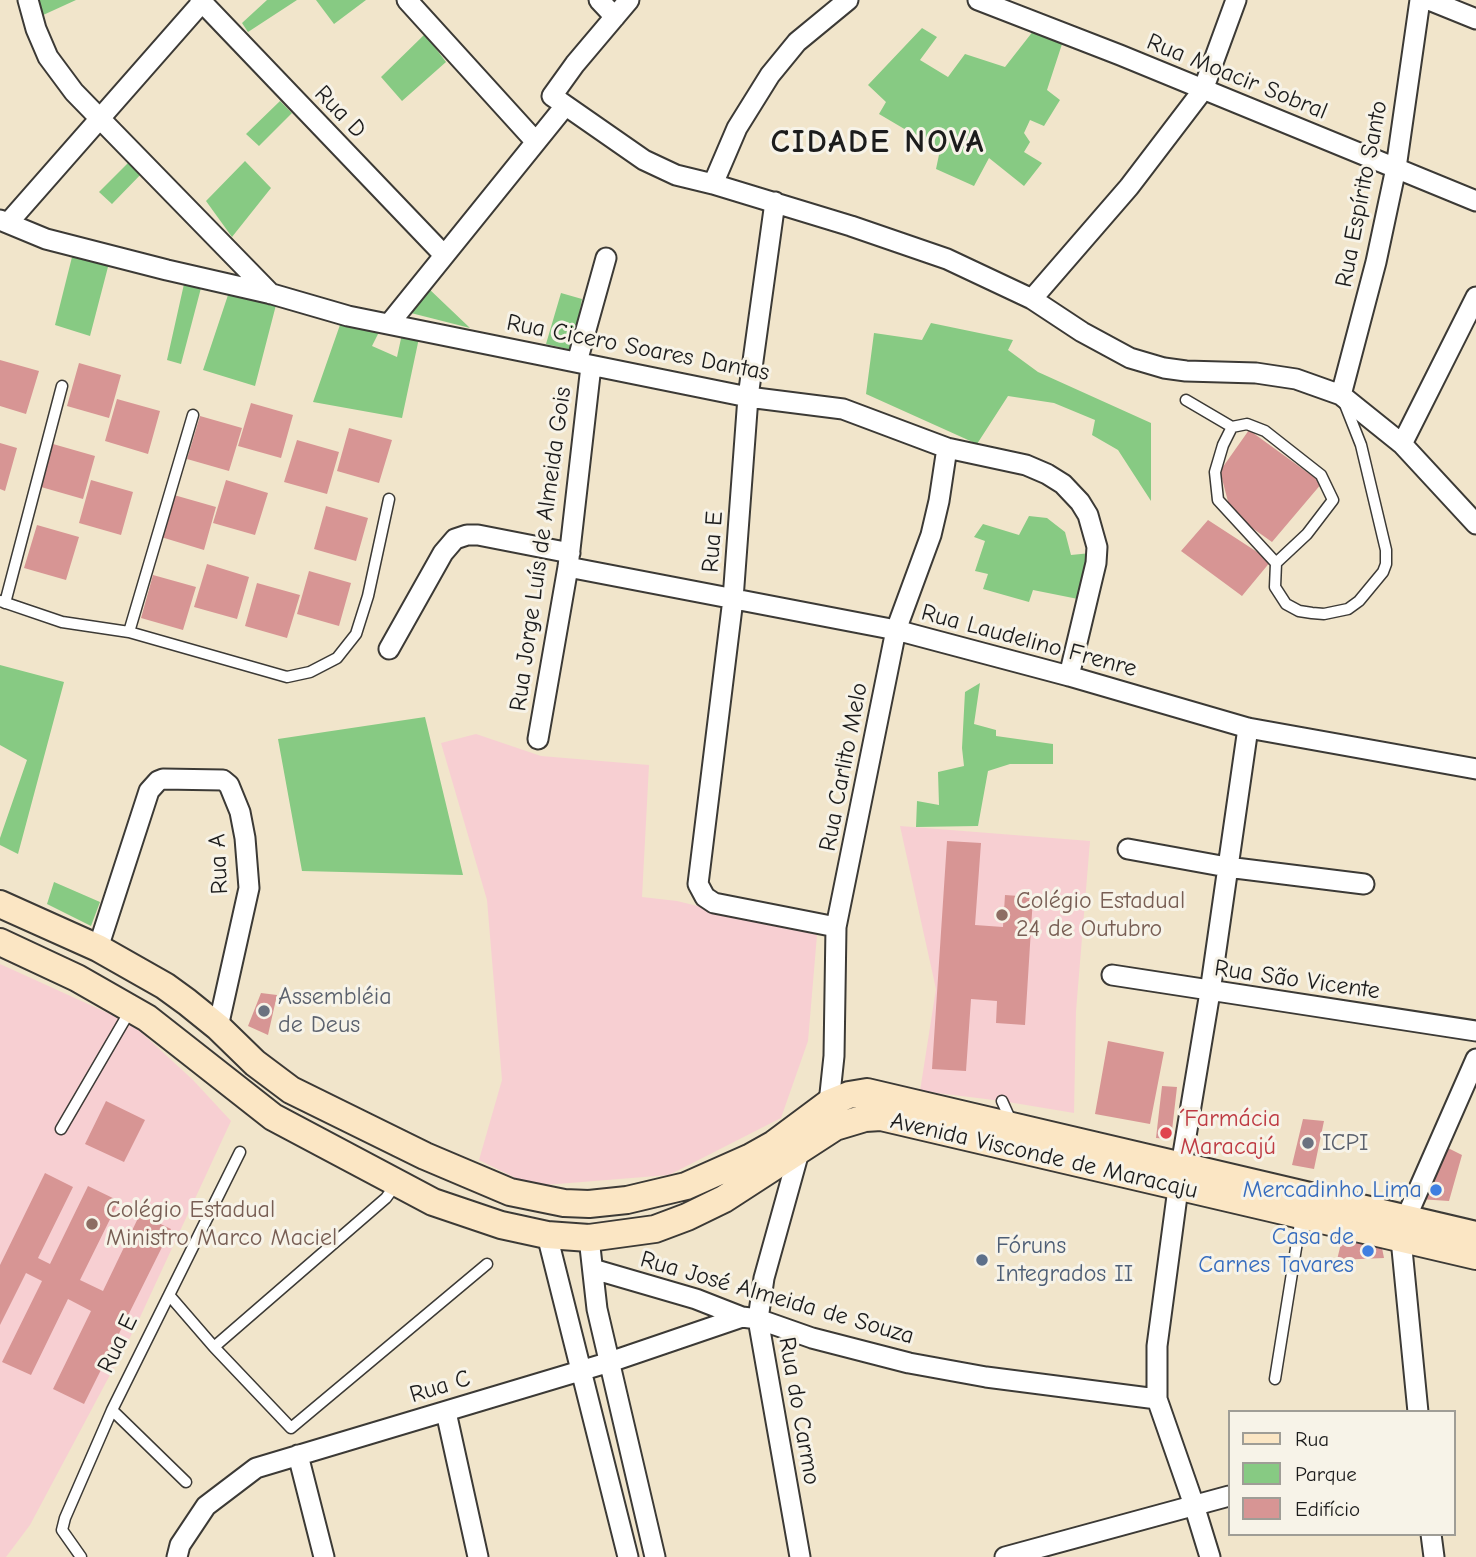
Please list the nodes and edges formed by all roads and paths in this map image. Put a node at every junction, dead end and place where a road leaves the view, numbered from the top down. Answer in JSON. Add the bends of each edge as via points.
{"nodes":[{"id":1,"x":28,"y":0,"type":"edge"},
{"id":2,"x":407,"y":0,"type":"edge"},
{"id":3,"x":599,"y":0,"type":"edge"},
{"id":4,"x":629,"y":0,"type":"edge"},
{"id":5,"x":848,"y":0,"type":"edge"},
{"id":6,"x":978,"y":0,"type":"edge"},
{"id":7,"x":1236,"y":0,"type":"edge"},
{"id":8,"x":1420,"y":0,"type":"edge"},
{"id":9,"x":1429,"y":0,"type":"edge"},
{"id":10,"x":202,"y":1,"type":"edge"},
{"id":11,"x":615,"y":17,"type":"junction"},
{"id":12,"x":1476,"y":19,"type":"edge"},
{"id":13,"x":1203,"y":90,"type":"junction"},
{"id":14,"x":558,"y":101,"type":"junction"},
{"id":15,"x":99,"y":118,"type":"junction"},
{"id":16,"x":536,"y":142,"type":"junction"},
{"id":17,"x":1396,"y":169,"type":"junction"},
{"id":18,"x":713,"y":184,"type":"junction"},
{"id":19,"x":1476,"y":201,"type":"edge"},
{"id":20,"x":775,"y":202,"type":"junction"},
{"id":21,"x":4,"y":221,"type":"edge"},
{"id":22,"x":444,"y":256,"type":"junction"},
{"id":23,"x":606,"y":258,"type":"dead end"},
{"id":24,"x":272,"y":294,"type":"junction"},
{"id":25,"x":1476,"y":297,"type":"edge"},
{"id":26,"x":1032,"y":299,"type":"junction"},
{"id":27,"x":389,"y":324,"type":"junction"},
{"id":28,"x":584,"y":364,"type":"junction"},
{"id":29,"x":62,"y":386,"type":"dead end"},
{"id":30,"x":1341,"y":395,"type":"junction"},
{"id":31,"x":748,"y":397,"type":"junction"},
{"id":32,"x":1186,"y":400,"type":"dead end"},
{"id":33,"x":193,"y":415,"type":"dead end"},
{"id":34,"x":1232,"y":426,"type":"junction"},
{"id":35,"x":1402,"y":444,"type":"junction"},
{"id":36,"x":947,"y":448,"type":"junction"},
{"id":37,"x":389,"y":499,"type":"dead end"},
{"id":38,"x":1476,"y":524,"type":"edge"},
{"id":39,"x":569,"y":560,"type":"junction"},
{"id":40,"x":1276,"y":563,"type":"junction"},
{"id":41,"x":733,"y":598,"type":"junction"},
{"id":42,"x":2,"y":602,"type":"edge"},
{"id":43,"x":896,"y":630,"type":"junction"},
{"id":44,"x":130,"y":632,"type":"junction"},
{"id":45,"x":389,"y":649,"type":"dead end"},
{"id":46,"x":1069,"y":676,"type":"junction"},
{"id":47,"x":1248,"y":728,"type":"junction"},
{"id":48,"x":538,"y":739,"type":"dead end"},
{"id":49,"x":1476,"y":768,"type":"edge"},
{"id":50,"x":1128,"y":849,"type":"dead end"},
{"id":51,"x":1227,"y":867,"type":"junction"},
{"id":52,"x":1364,"y":884,"type":"dead end"},
{"id":53,"x":0,"y":904,"type":"edge"},
{"id":54,"x":836,"y":927,"type":"junction"},
{"id":55,"x":0,"y":942,"type":"edge"},
{"id":56,"x":99,"y":948,"type":"junction"},
{"id":57,"x":1112,"y":975,"type":"dead end"},
{"id":58,"x":1210,"y":992,"type":"junction"},
{"id":59,"x":132,"y":1009,"type":"junction"},
{"id":60,"x":218,"y":1027,"type":"junction"},
{"id":61,"x":1476,"y":1031,"type":"edge"},
{"id":62,"x":1476,"y":1059,"type":"edge"},
{"id":63,"x":255,"y":1063,"type":"junction"},
{"id":64,"x":232,"y":1086,"type":"junction"},
{"id":65,"x":291,"y":1090,"type":"junction"},
{"id":66,"x":1002,"y":1101,"type":"dead end"},
{"id":67,"x":829,"y":1104,"type":"junction"},
{"id":68,"x":273,"y":1117,"type":"junction"},
{"id":69,"x":1012,"y":1125,"type":"junction"},
{"id":70,"x":61,"y":1129,"type":"dead end"},
{"id":71,"x":240,"y":1152,"type":"dead end"},
{"id":72,"x":799,"y":1152,"type":"junction"},
{"id":73,"x":1179,"y":1177,"type":"junction"},
{"id":74,"x":396,"y":1184,"type":"junction"},
{"id":75,"x":1301,"y":1215,"type":"junction"},
{"id":76,"x":1404,"y":1228,"type":"junction"},
{"id":77,"x":547,"y":1235,"type":"junction"},
{"id":78,"x":1476,"y":1235,"type":"edge"},
{"id":79,"x":589,"y":1238,"type":"junction"},
{"id":80,"x":1476,"y":1256,"type":"edge"},
{"id":81,"x":486,"y":1264,"type":"dead end"},
{"id":82,"x":593,"y":1269,"type":"junction"},
{"id":83,"x":169,"y":1295,"type":"junction"},
{"id":84,"x":750,"y":1318,"type":"junction"},
{"id":85,"x":214,"y":1348,"type":"junction"},
{"id":86,"x":610,"y":1362,"type":"junction"},
{"id":87,"x":580,"y":1370,"type":"junction"},
{"id":88,"x":1275,"y":1378,"type":"dead end"},
{"id":89,"x":1157,"y":1399,"type":"junction"},
{"id":90,"x":113,"y":1410,"type":"junction"},
{"id":91,"x":1418,"y":1410,"type":"edge"},
{"id":92,"x":446,"y":1412,"type":"junction"},
{"id":93,"x":298,"y":1455,"type":"junction"},
{"id":94,"x":186,"y":1482,"type":"dead end"},
{"id":95,"x":639,"y":1493,"type":"junction"},
{"id":96,"x":1228,"y":1496,"type":"edge"},
{"id":97,"x":614,"y":1500,"type":"junction"},
{"id":98,"x":1194,"y":1505,"type":"junction"},
{"id":99,"x":1431,"y":1536,"type":"edge"},
{"id":100,"x":179,"y":1551,"type":"edge"},
{"id":101,"x":81,"y":1557,"type":"edge"},
{"id":102,"x":324,"y":1557,"type":"edge"},
{"id":103,"x":478,"y":1557,"type":"edge"},
{"id":104,"x":628,"y":1557,"type":"edge"},
{"id":105,"x":655,"y":1557,"type":"edge"},
{"id":106,"x":800,"y":1557,"type":"edge"},
{"id":107,"x":1005,"y":1557,"type":"edge"},
{"id":108,"x":1210,"y":1557,"type":"edge"},
{"id":109,"x":1434,"y":1557,"type":"edge"}],
"edges":[{"from":1,"to":15,"type":"street","via":[[48,57]]},
{"from":2,"to":16,"type":"street"},
{"from":3,"to":11,"type":"street"},
{"from":4,"to":11,"type":"street"},
{"from":5,"to":18,"type":"street","via":[[797,42],[770,75],[737,128]]},
{"from":6,"to":13,"type":"street","name":"Rua Moacir Sobral"},
{"from":7,"to":13,"type":"street"},
{"from":8,"to":17,"type":"street","name":"Rua Espírito Santo"},
{"from":9,"to":12,"type":"street"},
{"from":10,"to":15,"type":"street"},
{"from":10,"to":22,"type":"street","name":"Rua D"},
{"from":11,"to":14,"type":"street","via":[[575,64]]},
{"from":13,"to":17,"type":"street","name":"Rua Moacir Sobral"},
{"from":13,"to":26,"type":"street","via":[[1129,187]]},
{"from":14,"to":16,"type":"street"},
{"from":14,"to":18,"type":"street","via":[[644,160],[676,175]]},
{"from":15,"to":21,"type":"street"},
{"from":15,"to":24,"type":"street"},
{"from":16,"to":22,"type":"street"},
{"from":17,"to":19,"type":"street","name":"Rua Moacir Sobral"},
{"from":17,"to":30,"type":"street","name":"Rua Espírito Santo"},
{"from":18,"to":20,"type":"street"},
{"from":20,"to":26,"type":"street","via":[[947,259]]},
{"from":20,"to":31,"type":"street","name":"Rua E"},
{"from":21,"to":24,"type":"street","name":"Rua Cicero Soares Dantas","via":[[46,239],[107,256]]},
{"from":22,"to":27,"type":"street"},
{"from":23,"to":28,"type":"street","name":"Rua Jorge Luís de Almeida Gois"},
{"from":24,"to":27,"type":"street","name":"Rua Cicero Soares Dantas"},
{"from":25,"to":35,"type":"street"},
{"from":26,"to":30,"type":"street","via":[[1082,332],[1152,365],[1296,379]]},
{"from":27,"to":28,"type":"street","name":"Rua Cicero Soares Dantas"},
{"from":28,"to":31,"type":"street","name":"Rua Cicero Soares Dantas"},
{"from":28,"to":39,"type":"street","name":"Rua Jorge Luís de Almeida Gois"},
{"from":29,"to":42,"type":"lane"},
{"from":30,"to":35,"type":"street"},
{"from":30,"to":40,"type":"lane","via":[[1361,445],[1387,550],[1383,572],[1348,609],[1312,613],[1286,604],[1275,587]]},
{"from":31,"to":36,"type":"street","name":"Rua Cicero Soares Dantas","via":[[843,409]]},
{"from":31,"to":41,"type":"street","name":"Rua E"},
{"from":32,"to":34,"type":"lane"},
{"from":33,"to":44,"type":"lane"},
{"from":34,"to":40,"type":"lane","via":[[1215,472],[1218,500]]},
{"from":34,"to":40,"type":"lane","via":[[1247,424],[1265,431],[1321,475],[1333,500],[1307,534]]},
{"from":35,"to":38,"type":"street"},
{"from":36,"to":43,"type":"street","name":"Rua Carlito Melo","via":[[930,535]]},
{"from":36,"to":46,"type":"street","name":"Rua Cicero Soares Dantas","via":[[1047,474],[1063,484],[1088,515],[1097,555]]},
{"from":37,"to":44,"type":"lane","via":[[356,634],[328,664],[287,677]]},
{"from":39,"to":41,"type":"street","name":"Rua Laudelino Frenre"},
{"from":39,"to":45,"type":"street","name":"Rua Laudelino Frenre","via":[[478,535],[455,539]]},
{"from":39,"to":48,"type":"street","name":"Rua Jorge Luís de Almeida Gois"},
{"from":41,"to":43,"type":"street","name":"Rua Laudelino Frenre"},
{"from":41,"to":54,"type":"street","name":"Rua E","via":[[698,884],[714,902]]},
{"from":42,"to":44,"type":"lane","via":[[62,622]]},
{"from":43,"to":46,"type":"street","name":"Rua Laudelino Frenre"},
{"from":43,"to":54,"type":"street","name":"Rua Carlito Melo"},
{"from":46,"to":47,"type":"street","name":"Rua Laudelino Frenre"},
{"from":47,"to":49,"type":"street","name":"Rua Laudelino Frenre"},
{"from":47,"to":51,"type":"street"},
{"from":50,"to":51,"type":"street"},
{"from":51,"to":52,"type":"street"},
{"from":51,"to":58,"type":"street"},
{"from":53,"to":56,"type":"main road","name":"Avenida Visconde de Maracaju"},
{"from":54,"to":67,"type":"street","name":"Rua Carlito Melo"},
{"from":55,"to":59,"type":"main road","name":"Avenida Visconde de Maracaju"},
{"from":56,"to":60,"type":"main road","name":"Avenida Visconde de Maracaju","via":[[165,986]]},
{"from":56,"to":60,"type":"street","name":"Rua A","via":[[149,792],[163,779],[218,778],[229,785],[240,812],[249,888]]},
{"from":57,"to":58,"type":"street","name":"Rua São Vicente"},
{"from":58,"to":61,"type":"street","name":"Rua São Vicente"},
{"from":58,"to":73,"type":"street"},
{"from":59,"to":64,"type":"main road","name":"Avenida Visconde de Maracaju"},
{"from":59,"to":70,"type":"lane"},
{"from":60,"to":63,"type":"main road","name":"Avenida Visconde de Maracaju"},
{"from":62,"to":76,"type":"street"},
{"from":63,"to":64,"type":"main road","via":[[251,1080]]},
{"from":63,"to":65,"type":"main road","name":"Avenida Visconde de Maracaju"},
{"from":64,"to":68,"type":"main road","name":"Avenida Visconde de Maracaju"},
{"from":65,"to":67,"type":"main road","name":"Avenida Visconde de Maracaju","via":[[510,1192],[589,1204],[637,1198],[697,1181],[749,1158]]},
{"from":65,"to":68,"type":"main road","via":[[276,1101]]},
{"from":66,"to":69,"type":"lane"},
{"from":67,"to":69,"type":"main road","name":"Avenida Visconde de Maracaju","via":[[867,1092]]},
{"from":68,"to":74,"type":"main road","name":"Avenida Visconde de Maracaju"},
{"from":69,"to":73,"type":"main road","name":"Avenida Visconde de Maracaju"},
{"from":71,"to":83,"type":"lane","name":"Rua E"},
{"from":72,"to":73,"type":"main road","name":"Avenida Visconde de Maracaju","via":[[835,1127],[881,1117]]},
{"from":72,"to":79,"type":"main road","name":"Avenida Visconde de Maracaju","via":[[687,1217],[655,1229]]},
{"from":72,"to":84,"type":"street","name":"Rua do Carmo"},
{"from":73,"to":75,"type":"main road","name":"Avenida Visconde de Maracaju"},
{"from":73,"to":76,"type":"main road","name":"Avenida Visconde de Maracaju"},
{"from":73,"to":89,"type":"street","via":[[1157,1346]]},
{"from":74,"to":77,"type":"main road","name":"Avenida Visconde de Maracaju","via":[[471,1217]]},
{"from":74,"to":85,"type":"lane","via":[[386,1198]]},
{"from":75,"to":76,"type":"main road","name":"Avenida Visconde de Maracaju"},
{"from":75,"to":88,"type":"lane"},
{"from":76,"to":78,"type":"main road","name":"Avenida Visconde de Maracaju"},
{"from":76,"to":80,"type":"main road","name":"Avenida Visconde de Maracaju"},
{"from":76,"to":91,"type":"street"},
{"from":77,"to":79,"type":"main road","name":"Avenida Visconde de Maracaju"},
{"from":77,"to":87,"type":"street"},
{"from":79,"to":82,"type":"street"},
{"from":81,"to":85,"type":"lane","via":[[291,1428]]},
{"from":82,"to":84,"type":"street","name":"Rua José Almeida de Souza"},
{"from":82,"to":86,"type":"street"},
{"from":83,"to":85,"type":"lane"},
{"from":83,"to":90,"type":"lane","name":"Rua E"},
{"from":84,"to":86,"type":"street","name":"Rua C"},
{"from":84,"to":89,"type":"street","name":"Rua José Almeida de Souza","via":[[909,1363]]},
{"from":84,"to":106,"type":"street","name":"Rua do Carmo"},
{"from":86,"to":87,"type":"street","name":"Rua C"},
{"from":86,"to":95,"type":"street"},
{"from":87,"to":92,"type":"street","name":"Rua C"},
{"from":87,"to":97,"type":"street"},
{"from":89,"to":98,"type":"street"},
{"from":90,"to":94,"type":"lane"},
{"from":90,"to":101,"type":"lane","name":"Rua E","via":[[63,1522],[64,1534]]},
{"from":92,"to":93,"type":"street","name":"Rua C"},
{"from":92,"to":103,"type":"street"},
{"from":93,"to":100,"type":"street","name":"Rua C","via":[[256,1468],[206,1506]]},
{"from":93,"to":102,"type":"street"},
{"from":95,"to":97,"type":"street"},
{"from":95,"to":105,"type":"street"},
{"from":96,"to":98,"type":"street"},
{"from":97,"to":104,"type":"street"},
{"from":98,"to":107,"type":"street"},
{"from":98,"to":108,"type":"street"},
{"from":99,"to":109,"type":"street"}]}
